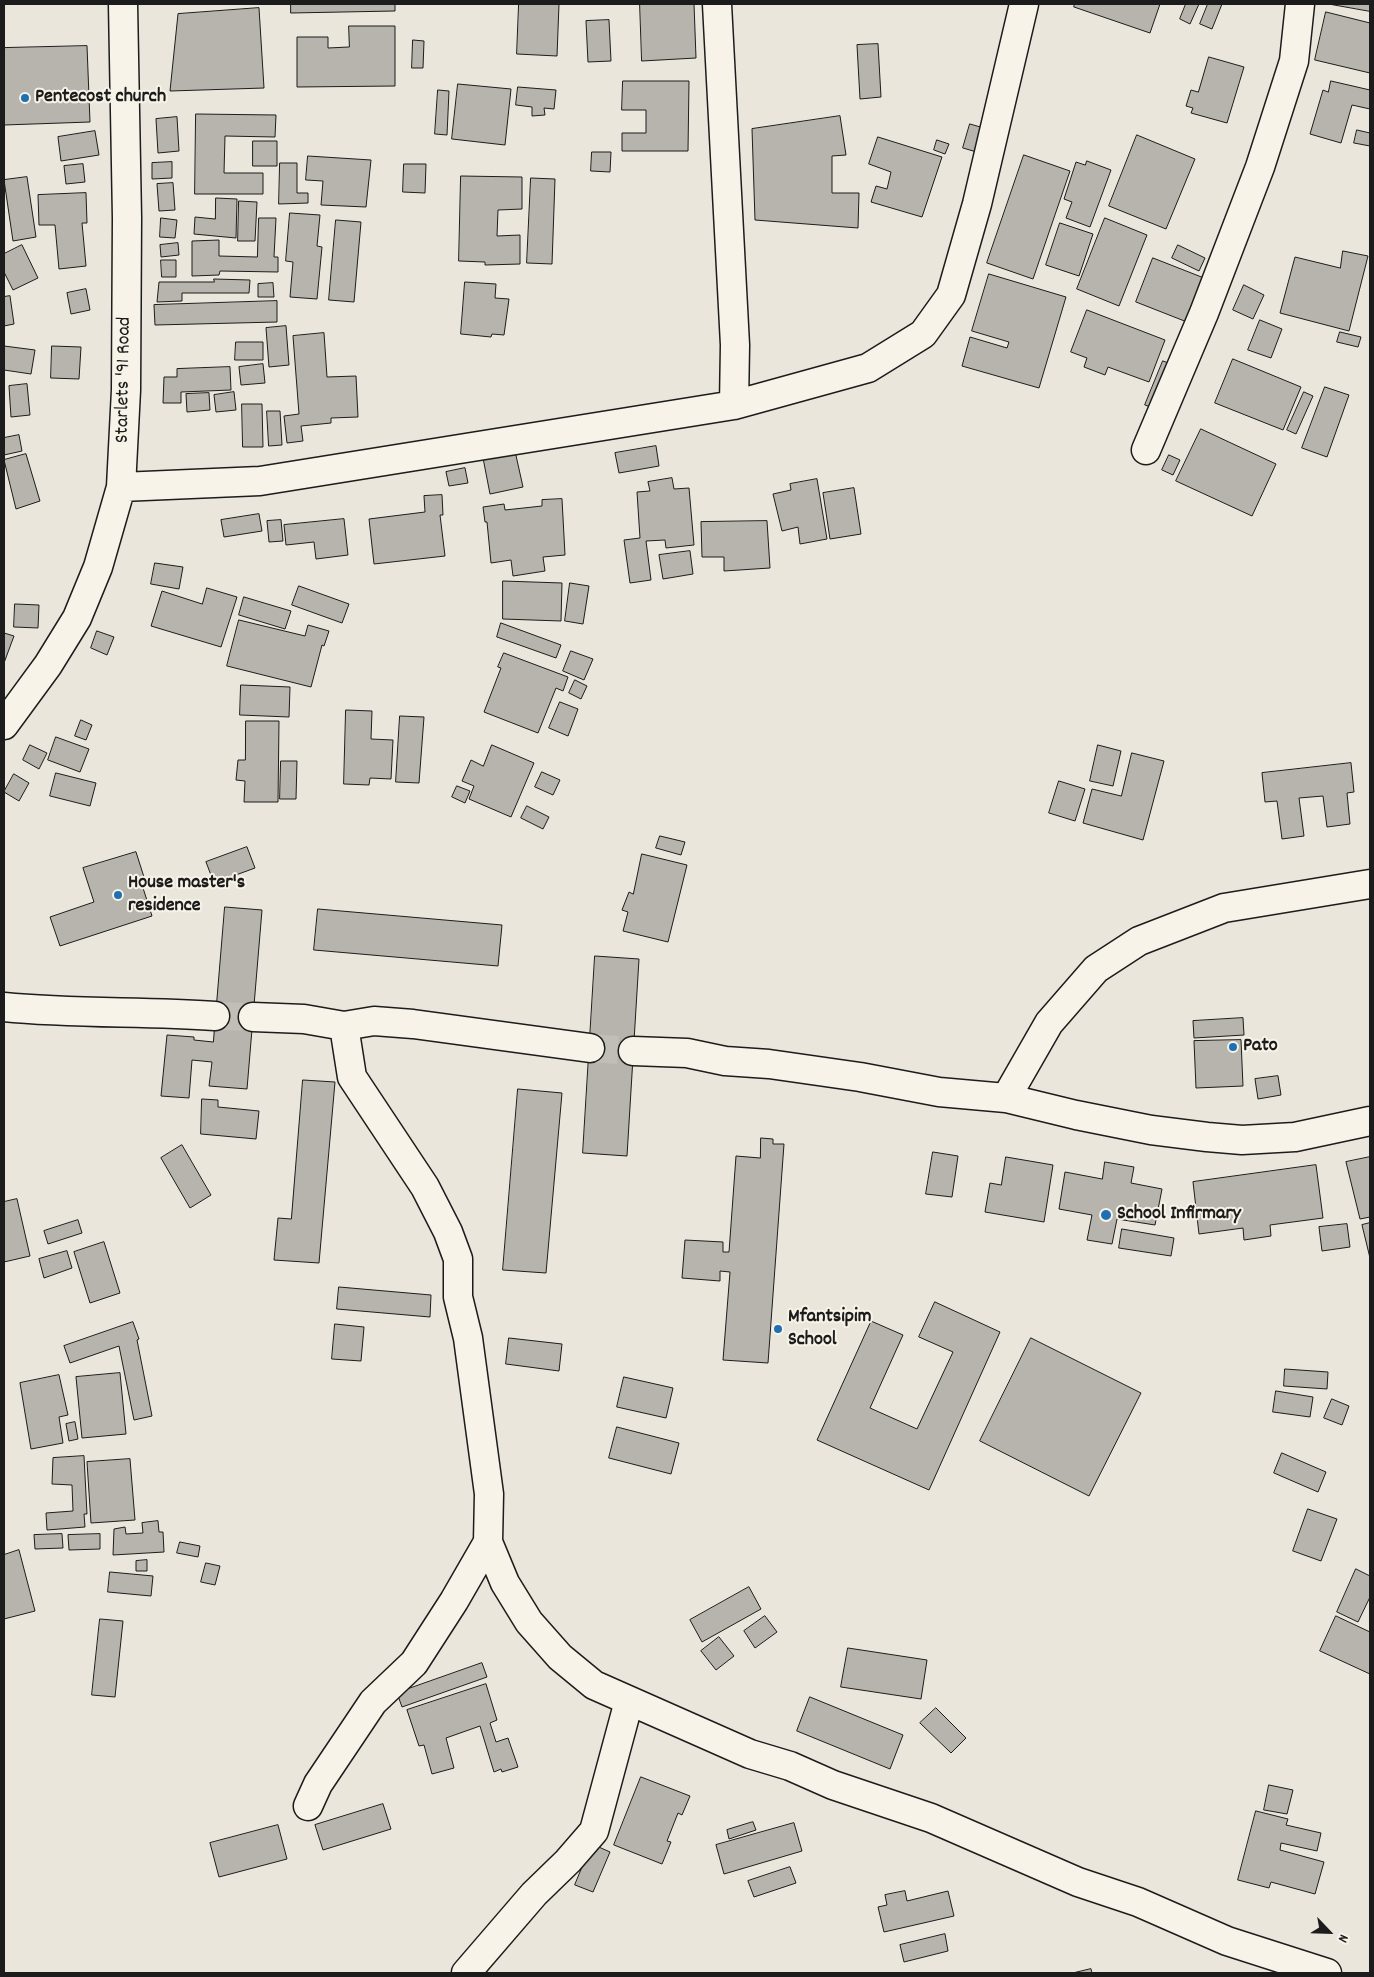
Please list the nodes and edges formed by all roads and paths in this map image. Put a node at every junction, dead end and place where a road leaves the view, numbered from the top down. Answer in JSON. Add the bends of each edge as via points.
{"nodes":[{"id":1,"x":123,"y":4,"type":"edge"},
{"id":2,"x":717,"y":4,"type":"edge"},
{"id":3,"x":1024,"y":4,"type":"edge"},
{"id":4,"x":1300,"y":4,"type":"edge"},
{"id":5,"x":734,"y":405,"type":"junction"},
{"id":6,"x":1146,"y":450,"type":"dead end"},
{"id":7,"x":121,"y":487,"type":"junction"},
{"id":8,"x":4,"y":725,"type":"edge"},
{"id":9,"x":1370,"y":884,"type":"edge"},
{"id":10,"x":4,"y":1007,"type":"edge"},
{"id":11,"x":215,"y":1016,"type":"tunnel mouth"},
{"id":12,"x":253,"y":1017,"type":"tunnel mouth"},
{"id":13,"x":344,"y":1026,"type":"junction"},
{"id":14,"x":590,"y":1048,"type":"tunnel mouth"},
{"id":15,"x":633,"y":1051,"type":"tunnel mouth"},
{"id":16,"x":1006,"y":1098,"type":"junction"},
{"id":17,"x":1370,"y":1121,"type":"edge"},
{"id":18,"x":488,"y":1542,"type":"junction"},
{"id":19,"x":629,"y":1701,"type":"junction"},
{"id":20,"x":308,"y":1806,"type":"dead end"},
{"id":21,"x":466,"y":1973,"type":"edge"},
{"id":22,"x":1327,"y":1973,"type":"edge"}],
"edges":[{"from":1,"to":7,"type":"street","name":"Starlets '91 Road","via":[[127,218],[126,390]]},
{"from":2,"to":5,"type":"street","via":[[734,345]]},
{"from":3,"to":5,"type":"street","via":[[977,204],[951,295],[923,334],[868,368]]},
{"from":4,"to":6,"type":"street","via":[[1294,61],[1260,167],[1204,313]]},
{"from":5,"to":7,"type":"street","via":[[260,481]]},
{"from":7,"to":8,"type":"street","name":"Starlets '91 Road","via":[[98,567],[77,618],[48,665]]},
{"from":9,"to":16,"type":"street","via":[[1224,908],[1139,941],[1096,969],[1049,1023]]},
{"from":10,"to":11,"type":"street"},
{"from":12,"to":13,"type":"street","via":[[304,1019]]},
{"from":13,"to":14,"type":"street","via":[[374,1021],[393,1022]]},
{"from":13,"to":18,"type":"street","via":[[352,1078],[424,1187],[458,1259],[458,1297],[468,1338],[489,1494]]},
{"from":15,"to":16,"type":"street","via":[[769,1064],[939,1092]]},
{"from":16,"to":17,"type":"street","via":[[1151,1130],[1242,1140],[1295,1137]]},
{"from":18,"to":19,"type":"street","via":[[505,1583],[528,1622],[560,1657],[594,1685]]},
{"from":18,"to":20,"type":"street","via":[[414,1663],[373,1702],[318,1784]]},
{"from":19,"to":21,"type":"street","via":[[594,1831]]},
{"from":19,"to":22,"type":"street","via":[[750,1754],[931,1818],[1078,1882],[1138,1902],[1227,1941]]}]}
